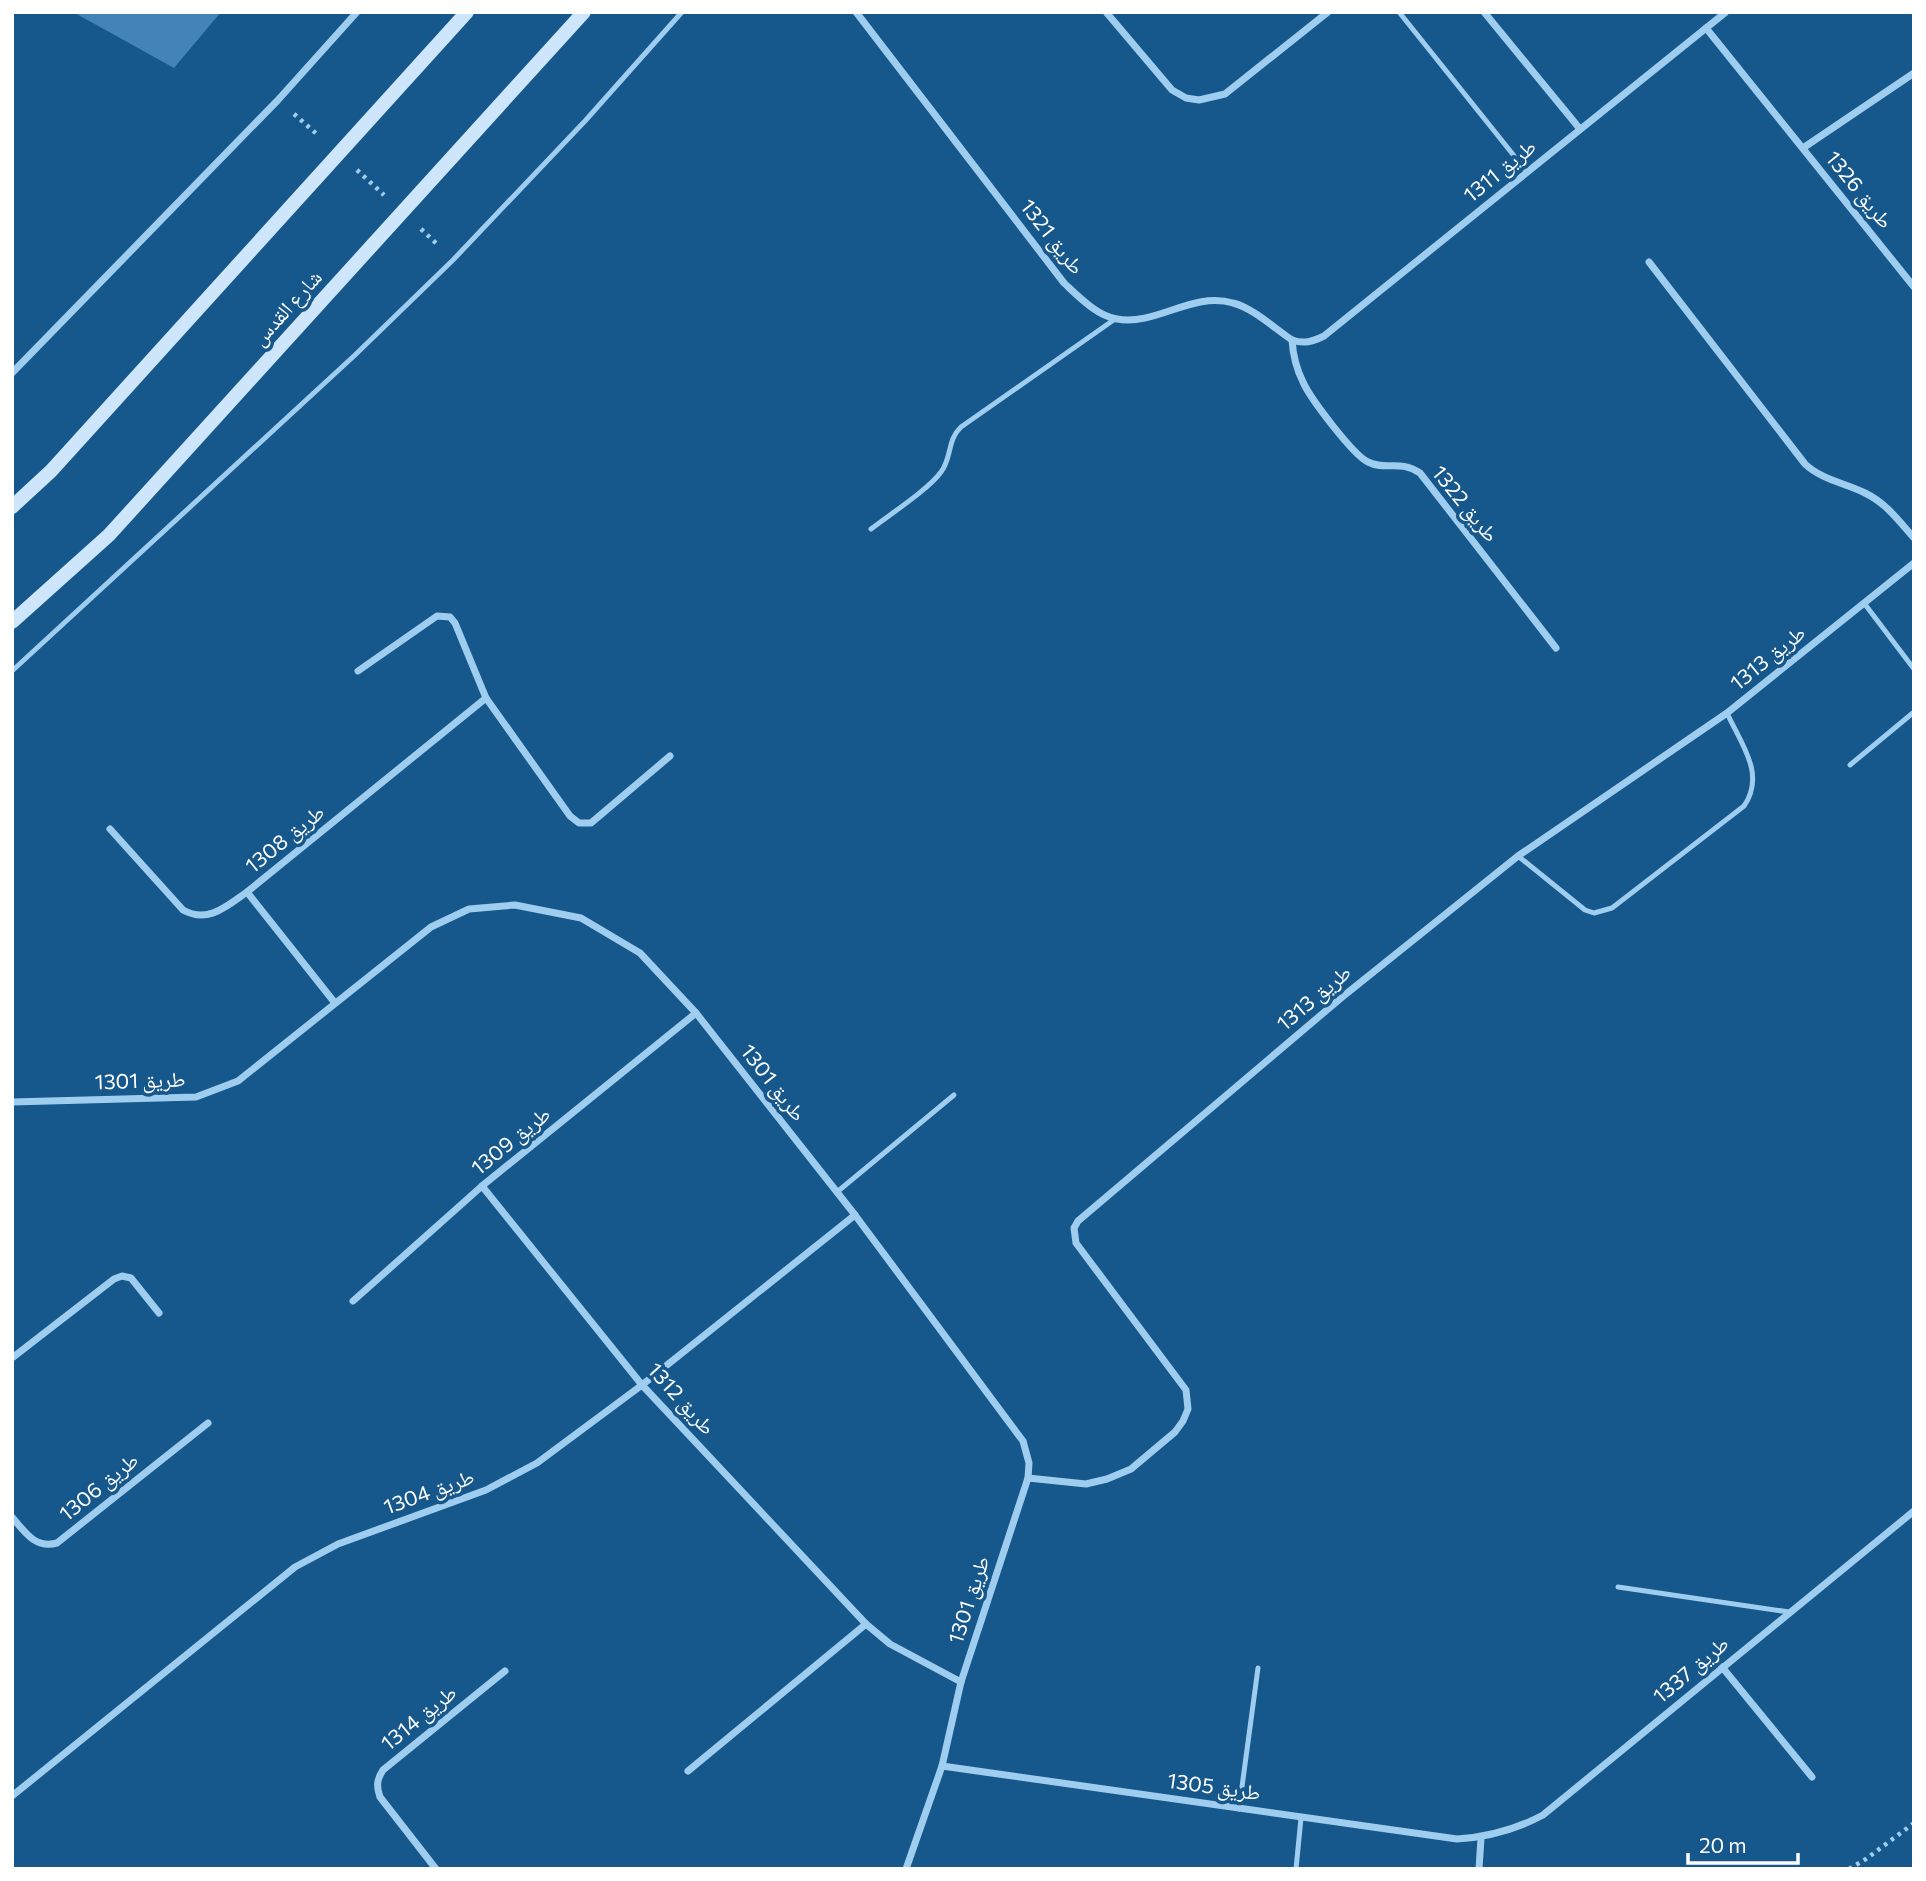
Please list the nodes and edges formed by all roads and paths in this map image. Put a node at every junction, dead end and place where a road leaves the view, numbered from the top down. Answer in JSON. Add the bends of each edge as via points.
{"nodes":[{"id":1,"x":357,"y":12,"type":"edge"},
{"id":2,"x":467,"y":12,"type":"edge"},
{"id":3,"x":584,"y":12,"type":"edge"},
{"id":4,"x":682,"y":12,"type":"edge"},
{"id":5,"x":856,"y":12,"type":"edge"},
{"id":6,"x":1106,"y":12,"type":"edge"},
{"id":7,"x":1328,"y":12,"type":"edge"},
{"id":8,"x":1399,"y":12,"type":"edge"},
{"id":9,"x":1484,"y":12,"type":"edge"},
{"id":10,"x":1726,"y":12,"type":"edge"},
{"id":11,"x":1706,"y":28,"type":"junction"},
{"id":12,"x":1914,"y":73,"type":"edge"},
{"id":13,"x":278,"y":100,"type":"junction"},
{"id":14,"x":1580,"y":130,"type":"junction"},
{"id":15,"x":1803,"y":148,"type":"junction"},
{"id":16,"x":338,"y":154,"type":"junction"},
{"id":17,"x":1527,"y":172,"type":"junction"},
{"id":18,"x":403,"y":211,"type":"junction"},
{"id":19,"x":453,"y":260,"type":"junction"},
{"id":20,"x":1649,"y":262,"type":"dead end"},
{"id":21,"x":1914,"y":287,"type":"edge"},
{"id":22,"x":1115,"y":319,"type":"junction"},
{"id":23,"x":1292,"y":340,"type":"junction"},
{"id":24,"x":12,"y":373,"type":"edge"},
{"id":25,"x":12,"y":507,"type":"edge"},
{"id":26,"x":871,"y":529,"type":"dead end"},
{"id":27,"x":1914,"y":538,"type":"edge"},
{"id":28,"x":1914,"y":563,"type":"edge"},
{"id":29,"x":1864,"y":603,"type":"junction"},
{"id":30,"x":12,"y":622,"type":"edge"},
{"id":31,"x":1556,"y":648,"type":"dead end"},
{"id":32,"x":1914,"y":669,"type":"edge"},
{"id":33,"x":12,"y":671,"type":"edge"},
{"id":34,"x":358,"y":671,"type":"dead end"},
{"id":35,"x":486,"y":698,"type":"junction"},
{"id":36,"x":1914,"y":712,"type":"edge"},
{"id":37,"x":1727,"y":713,"type":"junction"},
{"id":38,"x":670,"y":756,"type":"dead end"},
{"id":39,"x":1850,"y":765,"type":"dead end"},
{"id":40,"x":110,"y":829,"type":"dead end"},
{"id":41,"x":1518,"y":856,"type":"junction"},
{"id":42,"x":247,"y":892,"type":"junction"},
{"id":43,"x":335,"y":1003,"type":"junction"},
{"id":44,"x":696,"y":1013,"type":"junction"},
{"id":45,"x":954,"y":1095,"type":"dead end"},
{"id":46,"x":12,"y":1102,"type":"edge"},
{"id":47,"x":482,"y":1186,"type":"junction"},
{"id":48,"x":837,"y":1192,"type":"junction"},
{"id":49,"x":855,"y":1215,"type":"junction"},
{"id":50,"x":353,"y":1301,"type":"dead end"},
{"id":51,"x":159,"y":1313,"type":"dead end"},
{"id":52,"x":12,"y":1358,"type":"edge"},
{"id":53,"x":642,"y":1385,"type":"junction"},
{"id":54,"x":208,"y":1423,"type":"dead end"},
{"id":55,"x":1028,"y":1478,"type":"junction"},
{"id":56,"x":1914,"y":1511,"type":"edge"},
{"id":57,"x":12,"y":1517,"type":"edge"},
{"id":58,"x":1618,"y":1587,"type":"dead end"},
{"id":59,"x":1789,"y":1612,"type":"junction"},
{"id":60,"x":866,"y":1625,"type":"junction"},
{"id":61,"x":1722,"y":1667,"type":"junction"},
{"id":62,"x":1258,"y":1668,"type":"dead end"},
{"id":63,"x":505,"y":1671,"type":"dead end"},
{"id":64,"x":961,"y":1682,"type":"junction"},
{"id":65,"x":942,"y":1766,"type":"junction"},
{"id":66,"x":688,"y":1771,"type":"dead end"},
{"id":67,"x":1812,"y":1777,"type":"dead end"},
{"id":68,"x":12,"y":1796,"type":"edge"},
{"id":69,"x":1239,"y":1809,"type":"junction"},
{"id":70,"x":1301,"y":1818,"type":"junction"},
{"id":71,"x":1914,"y":1824,"type":"edge"},
{"id":72,"x":1481,"y":1838,"type":"junction"},
{"id":73,"x":436,"y":1869,"type":"edge"},
{"id":74,"x":906,"y":1869,"type":"edge"},
{"id":75,"x":1296,"y":1869,"type":"edge"},
{"id":76,"x":1479,"y":1869,"type":"edge"},
{"id":77,"x":1849,"y":1869,"type":"edge"}],
"edges":[{"from":1,"to":13,"type":"street"},
{"from":2,"to":16,"type":"main road"},
{"from":3,"to":18,"type":"main road","name":"شارع القدس"},
{"from":4,"to":19,"type":"lane"},
{"from":5,"to":22,"type":"street","name":"طريق 1321","via":[[1064,283]]},
{"from":6,"to":7,"type":"street","via":[[1172,90],[1199,100],[1236,87]]},
{"from":8,"to":17,"type":"lane"},
{"from":9,"to":14,"type":"street"},
{"from":10,"to":11,"type":"street","name":"طريق 1311"},
{"from":11,"to":14,"type":"street","name":"طريق 1311"},
{"from":11,"to":15,"type":"street","name":"طريق 1326"},
{"from":12,"to":15,"type":"street","name":"طريق 1326"},
{"from":13,"to":16,"type":"path"},
{"from":13,"to":24,"type":"street"},
{"from":14,"to":17,"type":"street","name":"طريق 1311"},
{"from":15,"to":21,"type":"street","name":"طريق 1326"},
{"from":16,"to":18,"type":"path"},
{"from":16,"to":25,"type":"main road","via":[[51,471]]},
{"from":17,"to":23,"type":"street","name":"طريق 1311","via":[[1324,336],[1302,343]]},
{"from":18,"to":19,"type":"path"},
{"from":18,"to":30,"type":"main road","name":"شارع القدس","via":[[109,535]]},
{"from":19,"to":33,"type":"lane"},
{"from":20,"to":27,"type":"street","via":[[1805,464],[1879,502]]},
{"from":22,"to":23,"type":"street","via":[[1140,319],[1192,303],[1223,301],[1242,307]]},
{"from":22,"to":26,"type":"lane","via":[[961,427],[937,477]]},
{"from":23,"to":31,"type":"street","name":"طريق 1322","via":[[1304,385],[1355,451],[1369,463],[1404,465],[1420,473]]},
{"from":28,"to":29,"type":"street","name":"طريق 1313"},
{"from":29,"to":32,"type":"lane"},
{"from":29,"to":37,"type":"street","name":"طريق 1313"},
{"from":34,"to":35,"type":"street","via":[[437,616],[445,616],[455,623]]},
{"from":35,"to":38,"type":"street","via":[[579,823],[591,823]]},
{"from":35,"to":42,"type":"street","name":"طريق 1308"},
{"from":36,"to":39,"type":"lane"},
{"from":37,"to":41,"type":"street","name":"طريق 1313"},
{"from":37,"to":41,"type":"lane","via":[[1753,770],[1749,798],[1612,908],[1585,911]]},
{"from":40,"to":42,"type":"street","name":"طريق 1308","via":[[190,914],[216,913]]},
{"from":41,"to":55,"type":"street","name":"طريق 1313","via":[[1341,998],[1078,1221],[1073,1228],[1076,1243],[1186,1390],[1188,1409],[1175,1432],[1131,1469],[1086,1484]]},
{"from":42,"to":43,"type":"street"},
{"from":43,"to":44,"type":"street","name":"طريق 1301","via":[[431,927],[469,909],[515,905],[581,918],[640,953]]},
{"from":43,"to":46,"type":"street","name":"طريق 1301","via":[[238,1081],[196,1097]]},
{"from":44,"to":47,"type":"street","name":"طريق 1309"},
{"from":44,"to":48,"type":"street","name":"طريق 1301"},
{"from":45,"to":48,"type":"lane"},
{"from":47,"to":50,"type":"street","name":"طريق 1309"},
{"from":47,"to":53,"type":"street","name":"طريق 1312"},
{"from":48,"to":49,"type":"street","name":"طريق 1301"},
{"from":49,"to":53,"type":"street","name":"طريق 1304"},
{"from":49,"to":55,"type":"street","name":"طريق 1301","via":[[1023,1441]]},
{"from":51,"to":52,"type":"street","via":[[131,1278],[118,1277]]},
{"from":53,"to":60,"type":"street","name":"طريق 1312"},
{"from":53,"to":68,"type":"street","name":"طريق 1304","via":[[510,1479],[338,1544],[295,1567]]},
{"from":54,"to":57,"type":"street","name":"طريق 1306","via":[[57,1544],[35,1542]]},
{"from":55,"to":64,"type":"street","name":"طريق 1301"},
{"from":56,"to":59,"type":"street","name":"طريق 1337"},
{"from":58,"to":59,"type":"lane"},
{"from":59,"to":61,"type":"street","name":"طريق 1337"},
{"from":60,"to":64,"type":"street","name":"طريق 1312","via":[[890,1644]]},
{"from":60,"to":66,"type":"street"},
{"from":61,"to":67,"type":"street"},
{"from":61,"to":72,"type":"street","name":"طريق 1337","via":[[1543,1815]]},
{"from":62,"to":69,"type":"lane"},
{"from":63,"to":73,"type":"street","name":"طريق 1314","via":[[379,1777],[380,1797]]},
{"from":64,"to":65,"type":"street","name":"طريق 1301"},
{"from":65,"to":69,"type":"street","name":"طريق 1305"},
{"from":65,"to":74,"type":"street","name":"طريق 1301"},
{"from":69,"to":70,"type":"street","name":"طريق 1305"},
{"from":70,"to":72,"type":"street","name":"طريق 1305","via":[[1457,1839]]},
{"from":70,"to":75,"type":"lane"},
{"from":71,"to":77,"type":"path"},
{"from":72,"to":76,"type":"street"}]}
